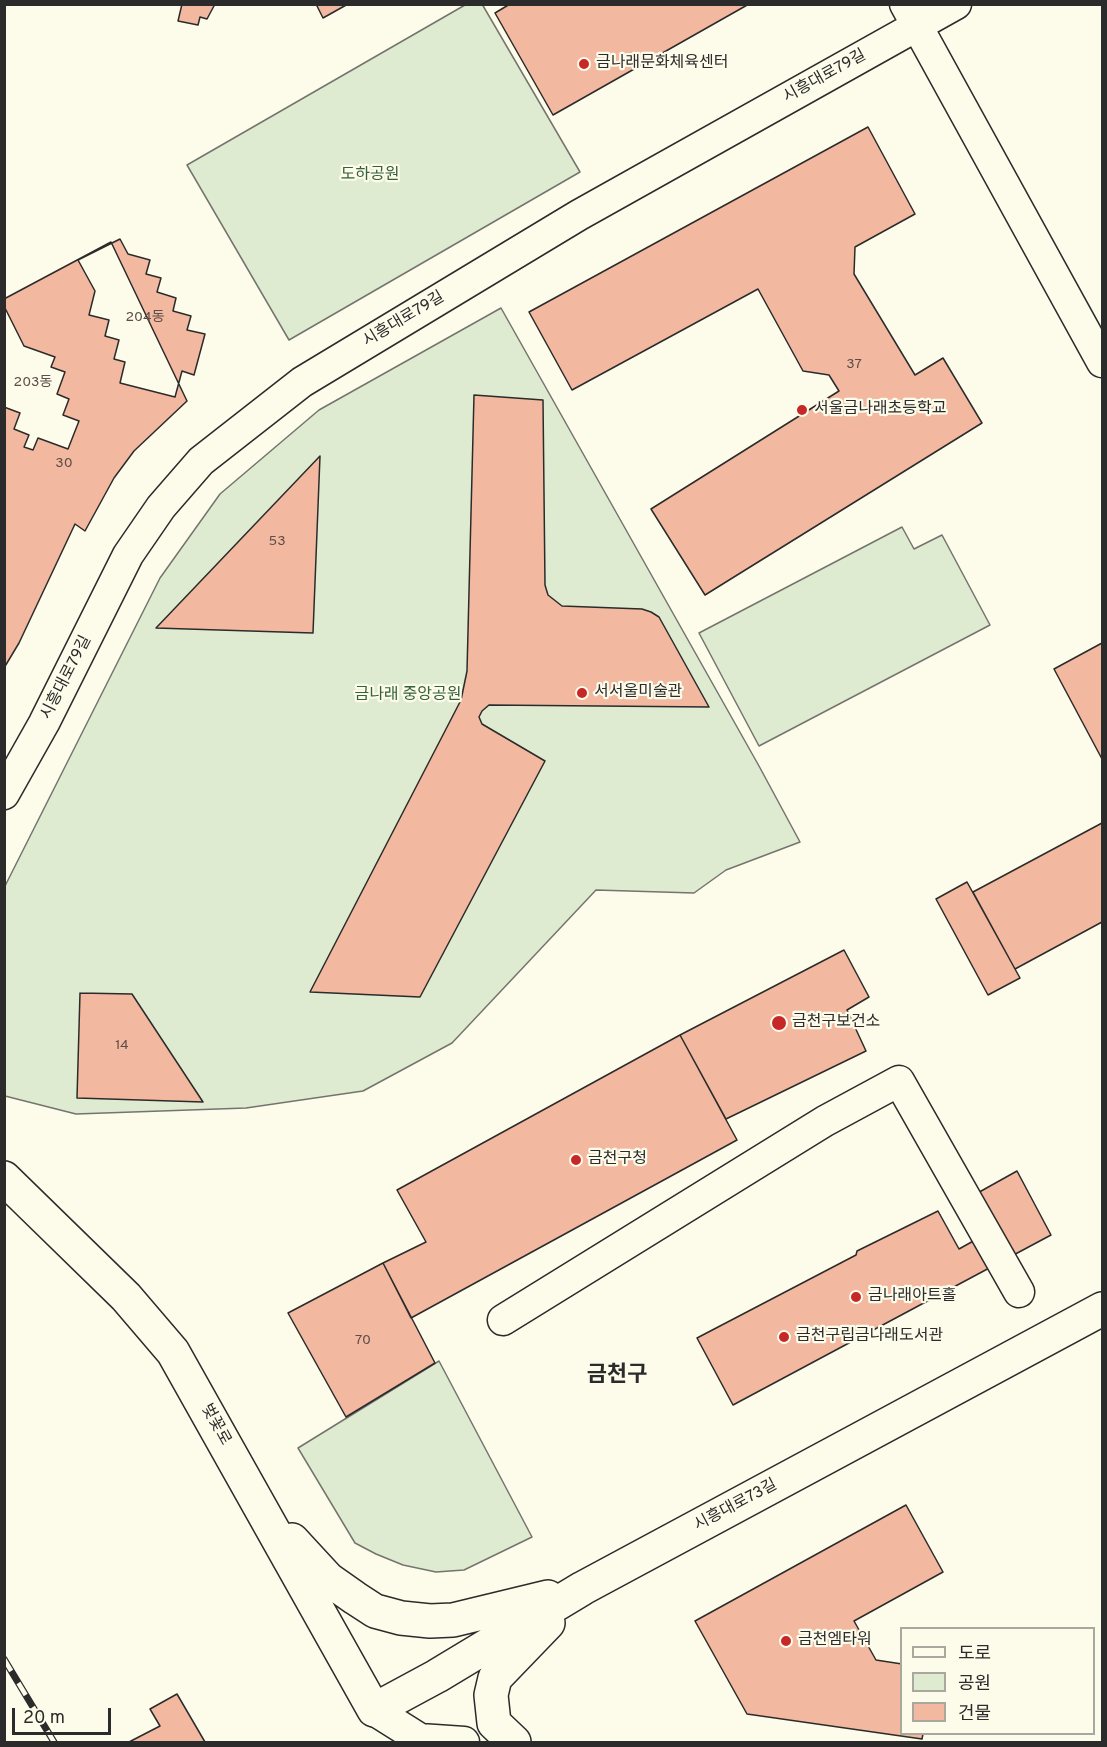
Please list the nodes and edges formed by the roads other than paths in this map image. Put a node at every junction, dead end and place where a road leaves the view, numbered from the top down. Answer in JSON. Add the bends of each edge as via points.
{"nodes":[{"id":1,"x":956,"y":4,"type":"edge"},
{"id":2,"x":911,"y":15,"type":"edge"},
{"id":3,"x":1102,"y":362,"type":"edge"},
{"id":4,"x":4,"y":794,"type":"edge"},
{"id":5,"x":4,"y":1178,"type":"edge"},
{"id":6,"x":1019,"y":1292,"type":"dead end"},
{"id":7,"x":1102,"y":1309,"type":"edge"},
{"id":8,"x":502,"y":1320,"type":"dead end"},
{"id":9,"x":258,"y":1503,"type":"junction"},
{"id":10,"x":584,"y":1588,"type":"junction"},
{"id":11,"x":374,"y":1710,"type":"junction"},
{"id":12,"x":464,"y":1743,"type":"edge"},
{"id":13,"x":514,"y":1743,"type":"edge"}],
"edges":[{"from":1,"to":2,"type":"street","name":"시흥대로79길"},
{"from":2,"to":3,"type":"street"},
{"from":2,"to":4,"type":"street","name":"시흥대로79길","via":[[312,376],[201,461],[161,507],[129,555]]},
{"from":5,"to":9,"type":"street","name":"벚꽃로","via":[[126,1297],[173,1352]]},
{"from":6,"to":8,"type":"street","via":[[899,1081],[825,1120]]},
{"from":7,"to":10,"type":"street","name":"시흥대로73길"},
{"from":9,"to":10,"type":"street","via":[[328,1579],[375,1611],[401,1618],[453,1620]]},
{"from":9,"to":11,"type":"street","name":"벚꽃로"},
{"from":10,"to":11,"type":"street","name":"시흥대로73길"},
{"from":10,"to":13,"type":"street","via":[[495,1678],[491,1695],[494,1723]]},
{"from":11,"to":12,"type":"street","via":[[420,1739]]}]}
